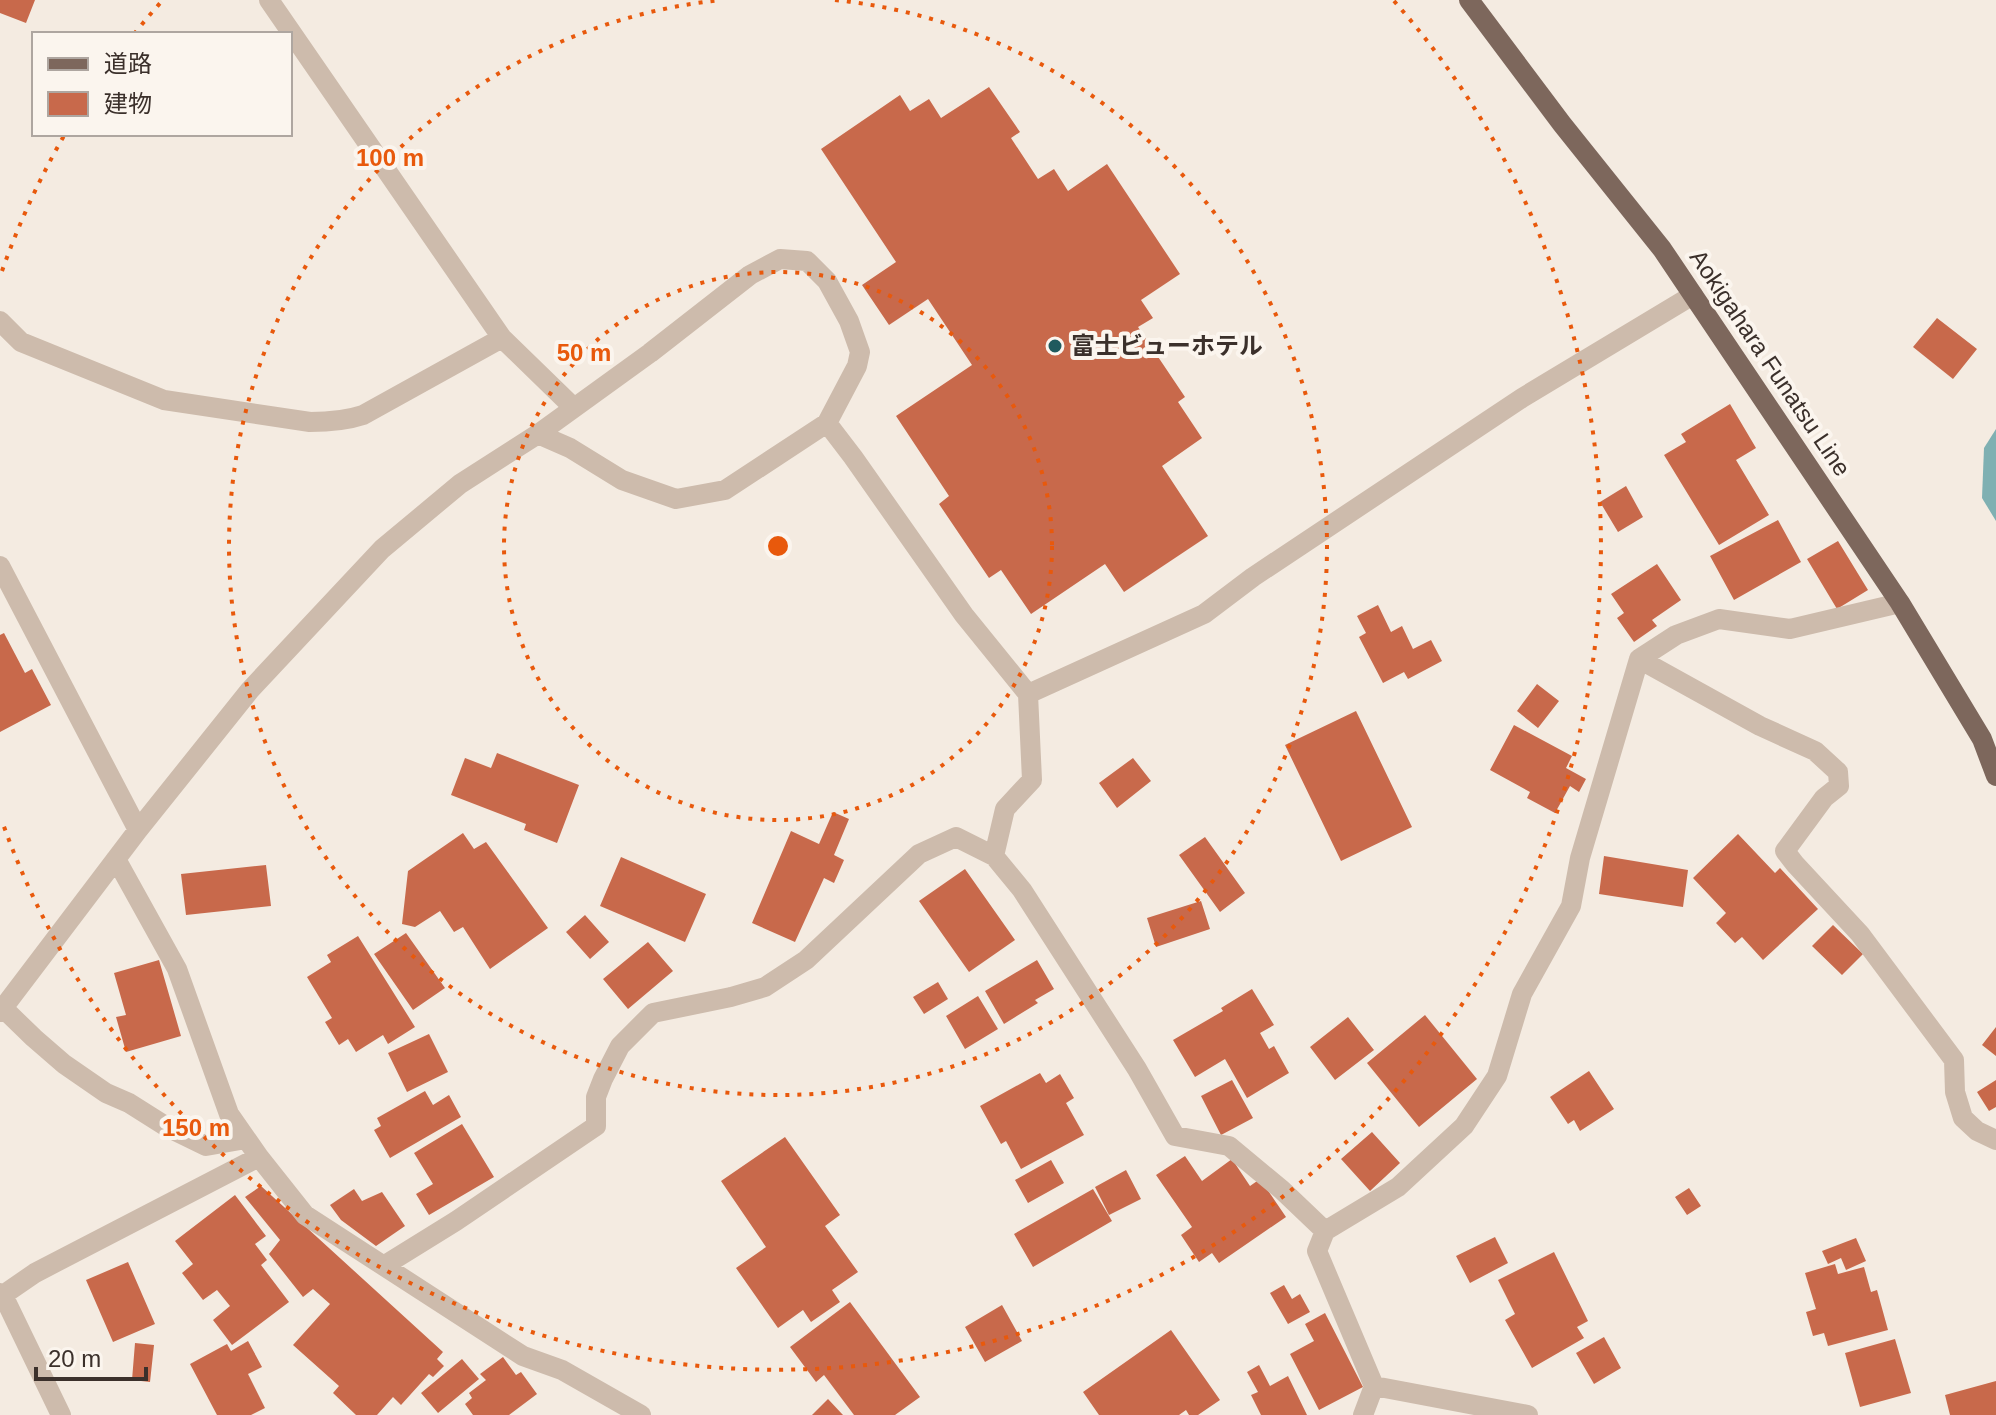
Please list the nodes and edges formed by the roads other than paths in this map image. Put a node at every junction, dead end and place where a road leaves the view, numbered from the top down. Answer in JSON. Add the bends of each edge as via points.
{"nodes":[{"id":1,"x":269,"y":0,"type":"edge"},
{"id":2,"x":1469,"y":0,"type":"edge"},
{"id":3,"x":291,"y":32,"type":"edge"},
{"id":4,"x":292,"y":33,"type":"edge"},
{"id":5,"x":1693,"y":295,"type":"junction"},
{"id":6,"x":0,"y":321,"type":"edge"},
{"id":7,"x":502,"y":338,"type":"junction"},
{"id":8,"x":573,"y":407,"type":"junction"},
{"id":9,"x":827,"y":423,"type":"junction"},
{"id":10,"x":538,"y":434,"type":"junction"},
{"id":11,"x":0,"y":566,"type":"edge"},
{"id":12,"x":1900,"y":603,"type":"junction"},
{"id":13,"x":1639,"y":659,"type":"junction"},
{"id":14,"x":1028,"y":694,"type":"junction"},
{"id":15,"x":1996,"y":776,"type":"edge"},
{"id":16,"x":138,"y":830,"type":"junction"},
{"id":17,"x":994,"y":856,"type":"junction"},
{"id":18,"x":116,"y":859,"type":"junction"},
{"id":19,"x":2,"y":1010,"type":"edge"},
{"id":20,"x":246,"y":1139,"type":"junction"},
{"id":21,"x":1996,"y":1140,"type":"edge"},
{"id":22,"x":259,"y":1157,"type":"junction"},
{"id":23,"x":1325,"y":1231,"type":"junction"},
{"id":24,"x":385,"y":1265,"type":"junction"},
{"id":25,"x":2,"y":1294,"type":"edge"},
{"id":26,"x":1374,"y":1386,"type":"junction"},
{"id":27,"x":61,"y":1415,"type":"edge"},
{"id":28,"x":641,"y":1415,"type":"edge"},
{"id":29,"x":1363,"y":1415,"type":"edge"},
{"id":30,"x":1528,"y":1415,"type":"edge"}],
"edges":[{"from":1,"to":3,"type":"street"},
{"from":2,"to":5,"type":"main road","name":"Aokigahara Funatsu Line"},
{"from":4,"to":7,"type":"street"},
{"from":5,"to":12,"type":"main road","name":"Aokigahara Funatsu Line"},
{"from":5,"to":14,"type":"street","via":[[1522,398],[1204,614]]},
{"from":6,"to":7,"type":"street","via":[[21,342],[164,400],[310,422],[363,415]]},
{"from":7,"to":8,"type":"street"},
{"from":8,"to":9,"type":"street","via":[[750,275],[780,259],[807,261],[827,281],[860,352]]},
{"from":8,"to":10,"type":"street"},
{"from":9,"to":10,"type":"street","via":[[725,490],[676,499],[622,480]]},
{"from":9,"to":14,"type":"street","via":[[964,615]]},
{"from":10,"to":16,"type":"street","via":[[460,484],[382,549],[250,690]]},
{"from":11,"to":16,"type":"street"},
{"from":12,"to":13,"type":"street","via":[[1790,629],[1719,619],[1676,635]]},
{"from":12,"to":15,"type":"main road","name":"Aokigahara Funatsu Line","via":[[1982,739]]},
{"from":13,"to":21,"type":"street","via":[[1815,751],[1838,772],[1839,786],[1785,851],[1860,934],[1954,1060],[1963,1118]]},
{"from":13,"to":23,"type":"street","via":[[1580,858],[1571,906],[1522,994],[1497,1076],[1464,1126],[1398,1187]]},
{"from":14,"to":17,"type":"street","via":[[1032,780],[1005,809]]},
{"from":16,"to":18,"type":"street"},
{"from":17,"to":23,"type":"street","via":[[1022,890],[1175,1136],[1229,1146]]},
{"from":17,"to":24,"type":"street","via":[[956,837],[919,854],[806,960],[765,987],[653,1013],[620,1046],[603,1079],[596,1097],[596,1126]]},
{"from":18,"to":19,"type":"street"},
{"from":18,"to":20,"type":"street","via":[[177,969],[229,1114]]},
{"from":19,"to":20,"type":"street","via":[[64,1064],[167,1127],[206,1146]]},
{"from":20,"to":22,"type":"street"},
{"from":22,"to":24,"type":"street","via":[[305,1215]]},
{"from":22,"to":25,"type":"street"},
{"from":23,"to":26,"type":"street","via":[[1317,1251]]},
{"from":24,"to":28,"type":"street","via":[[523,1356],[562,1370]]},
{"from":25,"to":27,"type":"street"},
{"from":26,"to":29,"type":"street"},
{"from":26,"to":30,"type":"street"}]}
